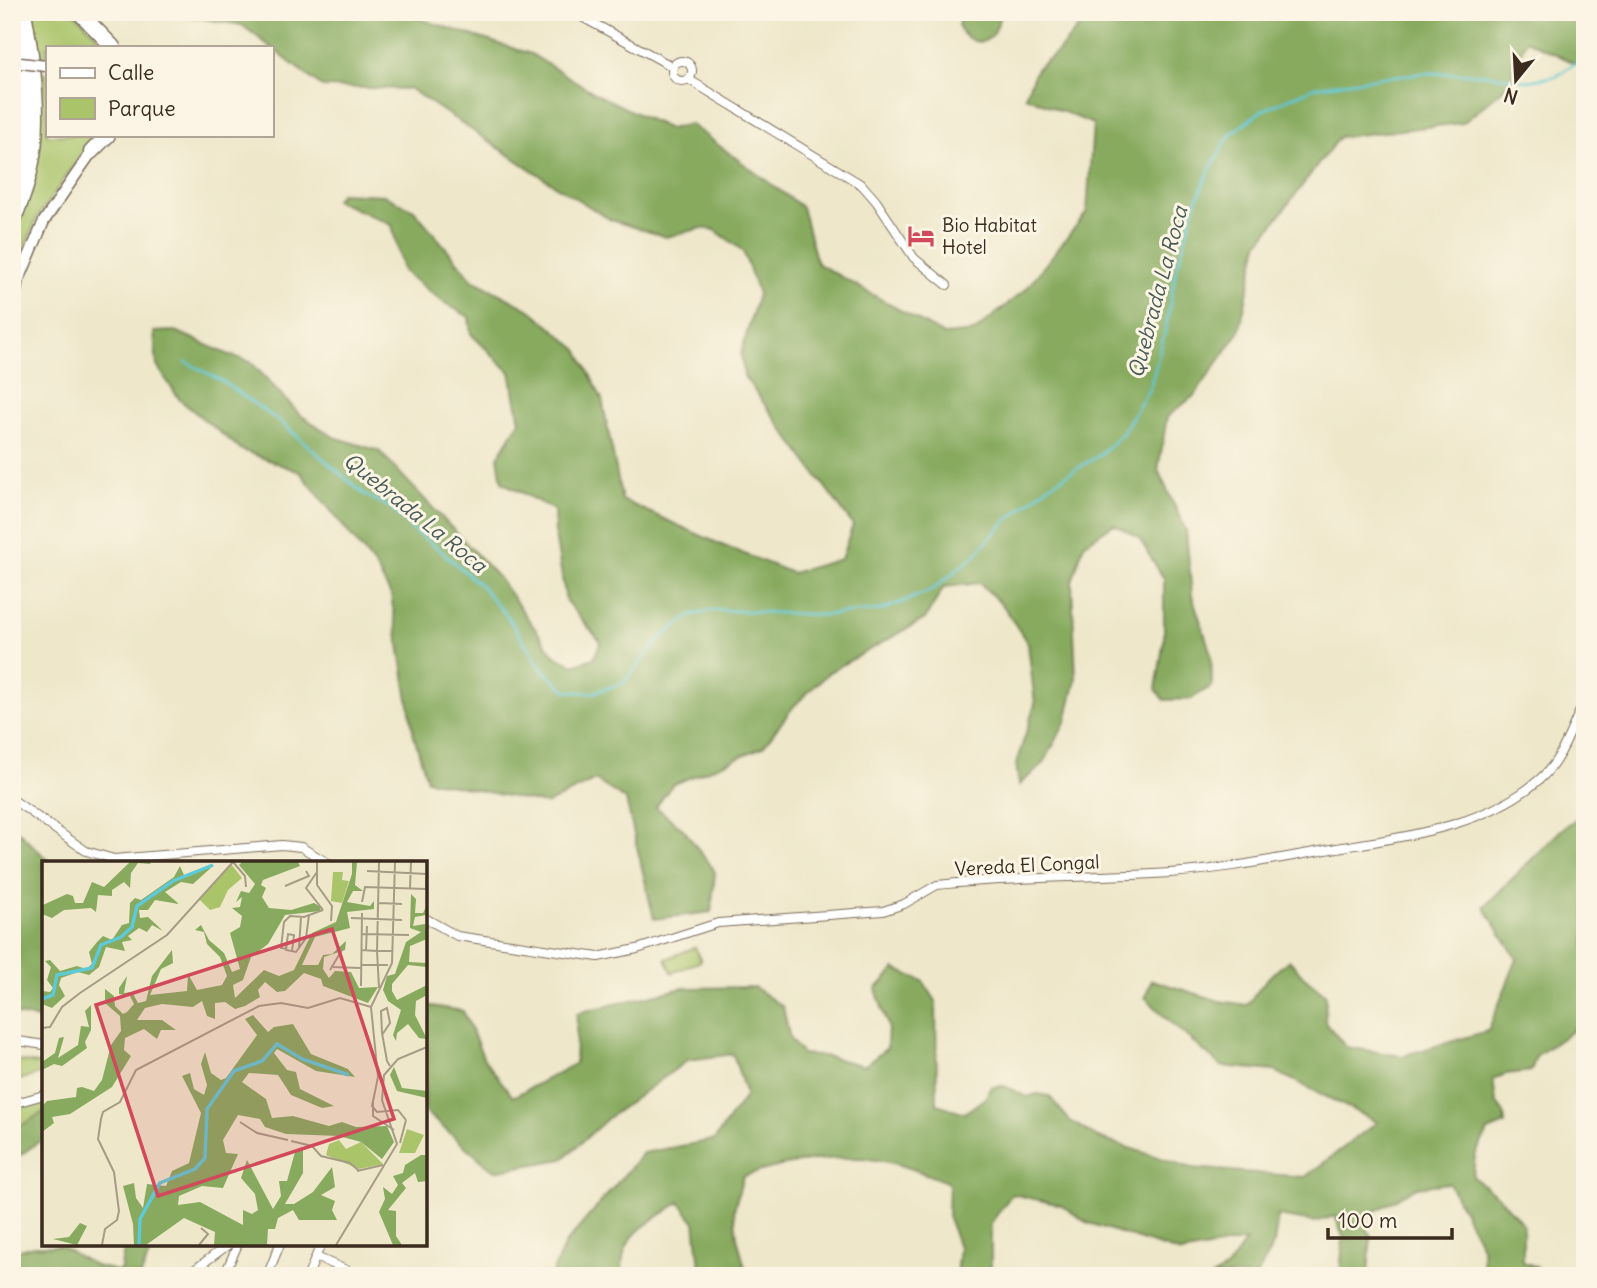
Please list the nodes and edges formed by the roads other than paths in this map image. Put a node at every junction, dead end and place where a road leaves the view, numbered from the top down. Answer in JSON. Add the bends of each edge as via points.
{"nodes":[{"id":1,"x":24,"y":12,"type":"edge"},
{"id":2,"x":79,"y":12,"type":"edge"},
{"id":3,"x":573,"y":12,"type":"edge"},
{"id":4,"x":12,"y":20,"type":"edge"},
{"id":5,"x":112,"y":46,"type":"edge"},
{"id":6,"x":12,"y":54,"type":"edge"},
{"id":7,"x":12,"y":62,"type":"edge"},
{"id":8,"x":46,"y":66,"type":"edge"},
{"id":9,"x":673,"y":67,"type":"junction"},
{"id":10,"x":688,"y":79,"type":"junction"},
{"id":11,"x":24,"y":101,"type":"junction"},
{"id":12,"x":101,"y":136,"type":"edge"},
{"id":13,"x":107,"y":136,"type":"edge"},
{"id":14,"x":91,"y":152,"type":"junction"},
{"id":15,"x":12,"y":190,"type":"edge"},
{"id":16,"x":12,"y":222,"type":"edge"},
{"id":17,"x":947,"y":285,"type":"dead end"},
{"id":18,"x":13,"y":293,"type":"edge"},
{"id":19,"x":1585,"y":700,"type":"edge"},
{"id":20,"x":12,"y":799,"type":"edge"},
{"id":21,"x":324,"y":861,"type":"edge"},
{"id":22,"x":427,"y":919,"type":"edge"},
{"id":23,"x":12,"y":1040,"type":"edge"},
{"id":24,"x":42,"y":1045,"type":"edge"},
{"id":25,"x":42,"y":1096,"type":"edge"},
{"id":26,"x":12,"y":1104,"type":"edge"},
{"id":27,"x":226,"y":1246,"type":"edge"},
{"id":28,"x":237,"y":1246,"type":"edge"},
{"id":29,"x":279,"y":1246,"type":"edge"},
{"id":30,"x":320,"y":1246,"type":"edge"},
{"id":31,"x":316,"y":1257,"type":"junction"},
{"id":32,"x":186,"y":1276,"type":"edge"},
{"id":33,"x":224,"y":1276,"type":"edge"},
{"id":34,"x":267,"y":1276,"type":"edge"},
{"id":35,"x":308,"y":1276,"type":"edge"},
{"id":36,"x":349,"y":1276,"type":"edge"}],
"edges":[{"from":1,"to":16,"type":"highway","via":[[35,75],[37,124],[30,172]]},
{"from":2,"to":5,"type":"highway"},
{"from":3,"to":9,"type":"street"},
{"from":4,"to":11,"type":"highway"},
{"from":6,"to":11,"type":"highway"},
{"from":7,"to":8,"type":"main road","bridge":true},
{"from":9,"to":10,"type":"street","via":[[676,79]]},
{"from":9,"to":10,"type":"street","via":[[680,62],[689,64]]},
{"from":10,"to":17,"type":"street","via":[[862,185],[914,258]]},
{"from":11,"to":15,"type":"highway","via":[[22,148]]},
{"from":12,"to":14,"type":"main road"},
{"from":13,"to":14,"type":"highway"},
{"from":14,"to":18,"type":"main road","via":[[44,221]]},
{"from":19,"to":22,"type":"street","name":"Vereda El Congal","via":[[1542,778],[1506,802],[1455,825],[1370,843],[1174,873],[937,885],[883,911],[718,923],[598,957],[457,936]]},
{"from":20,"to":21,"type":"street","via":[[86,851],[114,859],[282,845],[301,848]]},
{"from":23,"to":24,"type":"street"},
{"from":25,"to":26,"type":"street"},
{"from":27,"to":32,"type":"street"},
{"from":28,"to":33,"type":"street"},
{"from":29,"to":34,"type":"street"},
{"from":30,"to":31,"type":"street"},
{"from":31,"to":35,"type":"street"},
{"from":31,"to":36,"type":"street","via":[[351,1272]]}]}
